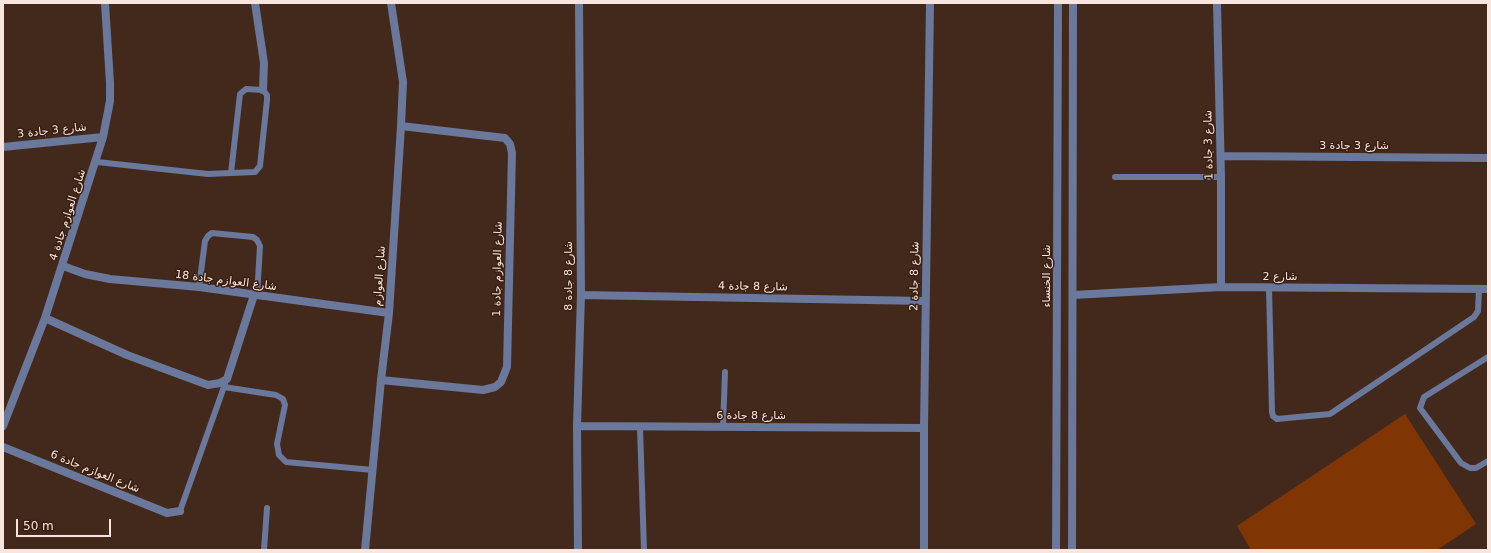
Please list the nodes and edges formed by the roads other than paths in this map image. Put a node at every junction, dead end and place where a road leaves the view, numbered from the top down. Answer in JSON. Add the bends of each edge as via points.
{"nodes":[{"id":1,"x":105,"y":3,"type":"edge"},
{"id":2,"x":255,"y":3,"type":"edge"},
{"id":3,"x":391,"y":3,"type":"edge"},
{"id":4,"x":579,"y":3,"type":"edge"},
{"id":5,"x":930,"y":3,"type":"edge"},
{"id":6,"x":1058,"y":3,"type":"edge"},
{"id":7,"x":1073,"y":3,"type":"edge"},
{"id":8,"x":1218,"y":3,"type":"edge"},
{"id":9,"x":263,"y":90,"type":"junction"},
{"id":10,"x":401,"y":126,"type":"junction"},
{"id":11,"x":103,"y":137,"type":"junction"},
{"id":12,"x":3,"y":147,"type":"edge"},
{"id":13,"x":1221,"y":156,"type":"junction"},
{"id":14,"x":1488,"y":158,"type":"edge"},
{"id":15,"x":97,"y":162,"type":"junction"},
{"id":16,"x":231,"y":174,"type":"junction"},
{"id":17,"x":1115,"y":177,"type":"dead end"},
{"id":18,"x":1221,"y":177,"type":"junction"},
{"id":19,"x":63,"y":266,"type":"junction"},
{"id":20,"x":1221,"y":287,"type":"junction"},
{"id":21,"x":199,"y":288,"type":"junction"},
{"id":22,"x":1269,"y":288,"type":"junction"},
{"id":23,"x":1479,"y":289,"type":"junction"},
{"id":24,"x":1488,"y":289,"type":"edge"},
{"id":25,"x":256,"y":295,"type":"junction"},
{"id":26,"x":581,"y":295,"type":"junction"},
{"id":27,"x":1073,"y":296,"type":"junction"},
{"id":28,"x":925,"y":301,"type":"junction"},
{"id":29,"x":389,"y":313,"type":"junction"},
{"id":30,"x":45,"y":318,"type":"junction"},
{"id":31,"x":1488,"y":357,"type":"edge"},
{"id":32,"x":725,"y":372,"type":"dead end"},
{"id":33,"x":227,"y":379,"type":"junction"},
{"id":34,"x":381,"y":380,"type":"junction"},
{"id":35,"x":224,"y":387,"type":"junction"},
{"id":36,"x":3,"y":426,"type":"edge"},
{"id":37,"x":578,"y":426,"type":"junction"},
{"id":38,"x":640,"y":426,"type":"junction"},
{"id":39,"x":723,"y":427,"type":"junction"},
{"id":40,"x":924,"y":428,"type":"junction"},
{"id":41,"x":3,"y":447,"type":"edge"},
{"id":42,"x":1488,"y":461,"type":"edge"},
{"id":43,"x":373,"y":470,"type":"junction"},
{"id":44,"x":268,"y":508,"type":"dead end"},
{"id":45,"x":180,"y":511,"type":"joint"},
{"id":46,"x":264,"y":550,"type":"edge"},
{"id":47,"x":365,"y":550,"type":"edge"},
{"id":48,"x":578,"y":550,"type":"edge"},
{"id":49,"x":644,"y":550,"type":"edge"},
{"id":50,"x":924,"y":550,"type":"edge"},
{"id":51,"x":1056,"y":550,"type":"edge"},
{"id":52,"x":1072,"y":550,"type":"edge"}],
"edges":[{"from":1,"to":11,"type":"street","name":"شارع العوازم جادة 4","via":[[110,101]]},
{"from":2,"to":9,"type":"street","via":[[264,63]]},
{"from":3,"to":10,"type":"street","name":"شارع العوازم","via":[[403,82]]},
{"from":4,"to":26,"type":"street","name":"شارع 8 جادة 8"},
{"from":5,"to":28,"type":"street","name":"شارع 8 جادة 2"},
{"from":6,"to":51,"type":"street","name":"شارع الخنساء"},
{"from":7,"to":27,"type":"street"},
{"from":8,"to":13,"type":"street","name":"شارع 3 جادة 1"},
{"from":9,"to":16,"type":"lane","via":[[246,89],[240,94]]},
{"from":9,"to":16,"type":"lane","via":[[267,100],[260,166],[255,172]]},
{"from":10,"to":29,"type":"street","name":"شارع العوازم"},
{"from":10,"to":34,"type":"street","name":"شارع العوازم جادة 1","via":[[505,138],[510,144],[512,153],[507,367],[501,382],[495,387],[483,390]]},
{"from":11,"to":12,"type":"street","name":"شارع 3 جادة 3"},
{"from":11,"to":15,"type":"street","name":"شارع العوازم جادة 4"},
{"from":13,"to":14,"type":"street","name":"شارع 3 جادة 3"},
{"from":13,"to":18,"type":"street","name":"شارع 3 جادة 1"},
{"from":15,"to":16,"type":"lane","via":[[208,174]]},
{"from":15,"to":19,"type":"street","name":"شارع العوازم جادة 4"},
{"from":17,"to":18,"type":"lane"},
{"from":18,"to":20,"type":"street","name":"شارع 3 جادة 1"},
{"from":19,"to":21,"type":"street","name":"شارع العوازم جادة 18","via":[[110,279]]},
{"from":19,"to":30,"type":"street","name":"شارع العوازم جادة 4"},
{"from":20,"to":22,"type":"street","name":"شارع 2"},
{"from":20,"to":27,"type":"street","name":"شارع 2"},
{"from":21,"to":25,"type":"street","name":"شارع العوازم جادة 18"},
{"from":21,"to":25,"type":"lane","via":[[205,241],[208,236],[212,233],[253,237],[258,240],[260,246]]},
{"from":22,"to":23,"type":"street","name":"شارع 2"},
{"from":22,"to":23,"type":"lane","via":[[1272,412],[1277,419],[1330,414],[1474,317],[1478,310]]},
{"from":23,"to":24,"type":"street","name":"شارع 2"},
{"from":25,"to":29,"type":"street","name":"شارع العوازم جادة 18"},
{"from":25,"to":33,"type":"street"},
{"from":26,"to":28,"type":"street","name":"شارع 8 جادة 4"},
{"from":26,"to":37,"type":"street","name":"شارع 8 جادة 8"},
{"from":27,"to":52,"type":"street"},
{"from":28,"to":40,"type":"street","name":"شارع 8 جادة 2"},
{"from":29,"to":34,"type":"street","name":"شارع العوازم"},
{"from":30,"to":33,"type":"street","via":[[127,355],[208,385]]},
{"from":30,"to":36,"type":"street","name":"شارع العوازم جادة 4"},
{"from":31,"to":42,"type":"lane","via":[[1424,397],[1420,408],[1461,463],[1476,468]]},
{"from":32,"to":39,"type":"lane"},
{"from":33,"to":35,"type":"lane"},
{"from":34,"to":43,"type":"street","name":"شارع العوازم"},
{"from":35,"to":43,"type":"lane","via":[[276,395],[283,400],[285,405],[277,444],[279,455],[286,462]]},
{"from":35,"to":45,"type":"lane"},
{"from":37,"to":38,"type":"street","name":"شارع 8 جادة 6"},
{"from":37,"to":48,"type":"street","name":"شارع 8 جادة 8"},
{"from":38,"to":39,"type":"street","name":"شارع 8 جادة 6"},
{"from":38,"to":49,"type":"lane"},
{"from":39,"to":40,"type":"street","name":"شارع 8 جادة 6"},
{"from":40,"to":50,"type":"street","name":"شارع 8 جادة 2"},
{"from":41,"to":45,"type":"street","name":"شارع العوازم جادة 6","via":[[167,513]]},
{"from":43,"to":47,"type":"street","name":"شارع العوازم"},
{"from":44,"to":46,"type":"lane"}]}
